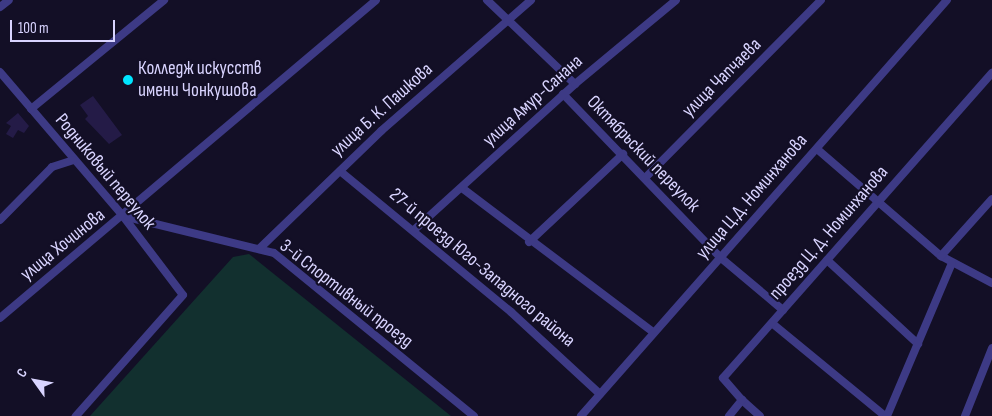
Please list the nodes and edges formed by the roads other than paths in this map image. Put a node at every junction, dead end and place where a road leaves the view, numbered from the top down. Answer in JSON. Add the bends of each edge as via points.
{"nodes":[{"id":1,"x":9,"y":0,"type":"edge"},
{"id":2,"x":164,"y":0,"type":"edge"},
{"id":3,"x":376,"y":0,"type":"edge"},
{"id":4,"x":486,"y":0,"type":"edge"},
{"id":5,"x":531,"y":0,"type":"edge"},
{"id":6,"x":676,"y":0,"type":"edge"},
{"id":7,"x":821,"y":0,"type":"edge"},
{"id":8,"x":947,"y":0,"type":"edge"},
{"id":9,"x":0,"y":7,"type":"edge"},
{"id":10,"x":509,"y":20,"type":"junction"},
{"id":11,"x":0,"y":72,"type":"edge"},
{"id":12,"x":992,"y":73,"type":"edge"},
{"id":13,"x":575,"y":84,"type":"junction"},
{"id":14,"x":563,"y":94,"type":"junction"},
{"id":15,"x":31,"y":109,"type":"junction"},
{"id":16,"x":817,"y":148,"type":"junction"},
{"id":17,"x":623,"y":154,"type":"junction"},
{"id":18,"x":73,"y":160,"type":"junction"},
{"id":19,"x":340,"y":170,"type":"junction"},
{"id":20,"x":645,"y":178,"type":"junction"},
{"id":21,"x":462,"y":188,"type":"junction"},
{"id":22,"x":992,"y":199,"type":"edge"},
{"id":23,"x":876,"y":203,"type":"junction"},
{"id":24,"x":124,"y":216,"type":"junction"},
{"id":25,"x":0,"y":220,"type":"edge"},
{"id":26,"x":414,"y":230,"type":"junction"},
{"id":27,"x":528,"y":242,"type":"junction"},
{"id":28,"x":259,"y":249,"type":"junction"},
{"id":29,"x":941,"y":256,"type":"junction"},
{"id":30,"x":721,"y":258,"type":"junction"},
{"id":31,"x":827,"y":260,"type":"junction"},
{"id":32,"x":952,"y":263,"type":"junction"},
{"id":33,"x":992,"y":283,"type":"edge"},
{"id":34,"x":783,"y":310,"type":"junction"},
{"id":35,"x":0,"y":318,"type":"edge"},
{"id":36,"x":773,"y":324,"type":"junction"},
{"id":37,"x":653,"y":332,"type":"junction"},
{"id":38,"x":918,"y":344,"type":"junction"},
{"id":39,"x":992,"y":348,"type":"edge"},
{"id":40,"x":600,"y":394,"type":"junction"},
{"id":41,"x":742,"y":400,"type":"junction"},
{"id":42,"x":76,"y":416,"type":"edge"},
{"id":43,"x":474,"y":416,"type":"edge"},
{"id":44,"x":581,"y":416,"type":"edge"},
{"id":45,"x":729,"y":416,"type":"edge"},
{"id":46,"x":760,"y":416,"type":"edge"},
{"id":47,"x":886,"y":416,"type":"edge"},
{"id":48,"x":965,"y":416,"type":"edge"}],
"edges":[{"from":1,"to":9,"type":"street"},
{"from":2,"to":15,"type":"street"},
{"from":3,"to":24,"type":"street","name":"улица Хочинова"},
{"from":4,"to":10,"type":"street","name":"Октябрьский переулок"},
{"from":5,"to":10,"type":"street","name":"улица Б. К. Пашкова"},
{"from":6,"to":13,"type":"street","name":"улица Амур-Санана"},
{"from":7,"to":20,"type":"street","name":"улица Чапчаева"},
{"from":8,"to":16,"type":"street","name":"улица Ц.Д. Номинханова"},
{"from":10,"to":13,"type":"street","name":"Октябрьский переулок"},
{"from":10,"to":19,"type":"street","name":"улица Б. К. Пашкова"},
{"from":11,"to":15,"type":"street","name":"Родниковый переулок"},
{"from":12,"to":23,"type":"street","name":"проезд Ц. Д. Номинханова"},
{"from":13,"to":14,"type":"street","name":"улица Амур-Санана"},
{"from":14,"to":17,"type":"street","name":"Октябрьский переулок"},
{"from":14,"to":21,"type":"street","name":"улица Амур-Санана"},
{"from":15,"to":18,"type":"street","name":"Родниковый переулок"},
{"from":16,"to":23,"type":"street"},
{"from":16,"to":30,"type":"street","name":"улица Ц.Д. Номинханова"},
{"from":17,"to":20,"type":"street","name":"Октябрьский переулок"},
{"from":17,"to":27,"type":"street"},
{"from":18,"to":24,"type":"street","name":"Родниковый переулок"},
{"from":18,"to":25,"type":"street","via":[[52,167]]},
{"from":19,"to":26,"type":"street","name":"27-й проезд Юго-Западного района"},
{"from":19,"to":28,"type":"street","name":"улица Б. К. Пашкова"},
{"from":20,"to":30,"type":"street","name":"Октябрьский переулок"},
{"from":21,"to":26,"type":"street","name":"улица Амур-Санана"},
{"from":21,"to":27,"type":"street"},
{"from":22,"to":29,"type":"street"},
{"from":23,"to":29,"type":"street"},
{"from":23,"to":31,"type":"street","name":"проезд Ц. Д. Номинханова"},
{"from":24,"to":28,"type":"street","name":"3-й Спортивный проезд"},
{"from":24,"to":35,"type":"street","name":"улица Хочинова"},
{"from":24,"to":42,"type":"street","name":"Родниковый переулок","via":[[183,296]]},
{"from":26,"to":40,"type":"street","name":"27-й проезд Юго-Западного района"},
{"from":27,"to":37,"type":"street"},
{"from":28,"to":43,"type":"street","name":"3-й Спортивный проезд","via":[[274,253]]},
{"from":29,"to":32,"type":"street"},
{"from":30,"to":34,"type":"street","name":"Октябрьский переулок"},
{"from":30,"to":37,"type":"street","name":"улица Ц.Д. Номинханова"},
{"from":31,"to":34,"type":"street","name":"проезд Ц. Д. Номинханова"},
{"from":31,"to":38,"type":"street"},
{"from":32,"to":33,"type":"street"},
{"from":32,"to":38,"type":"street"},
{"from":34,"to":36,"type":"street","name":"проезд Ц. Д. Номинханова"},
{"from":36,"to":41,"type":"street","name":"проезд Ц. Д. Номинханова","via":[[723,378]]},
{"from":36,"to":47,"type":"street"},
{"from":37,"to":40,"type":"street","name":"улица Ц.Д. Номинханова"},
{"from":38,"to":47,"type":"street"},
{"from":39,"to":48,"type":"street"},
{"from":40,"to":44,"type":"street","name":"улица Ц.Д. Номинханова"},
{"from":41,"to":45,"type":"street"},
{"from":41,"to":46,"type":"street"}]}
